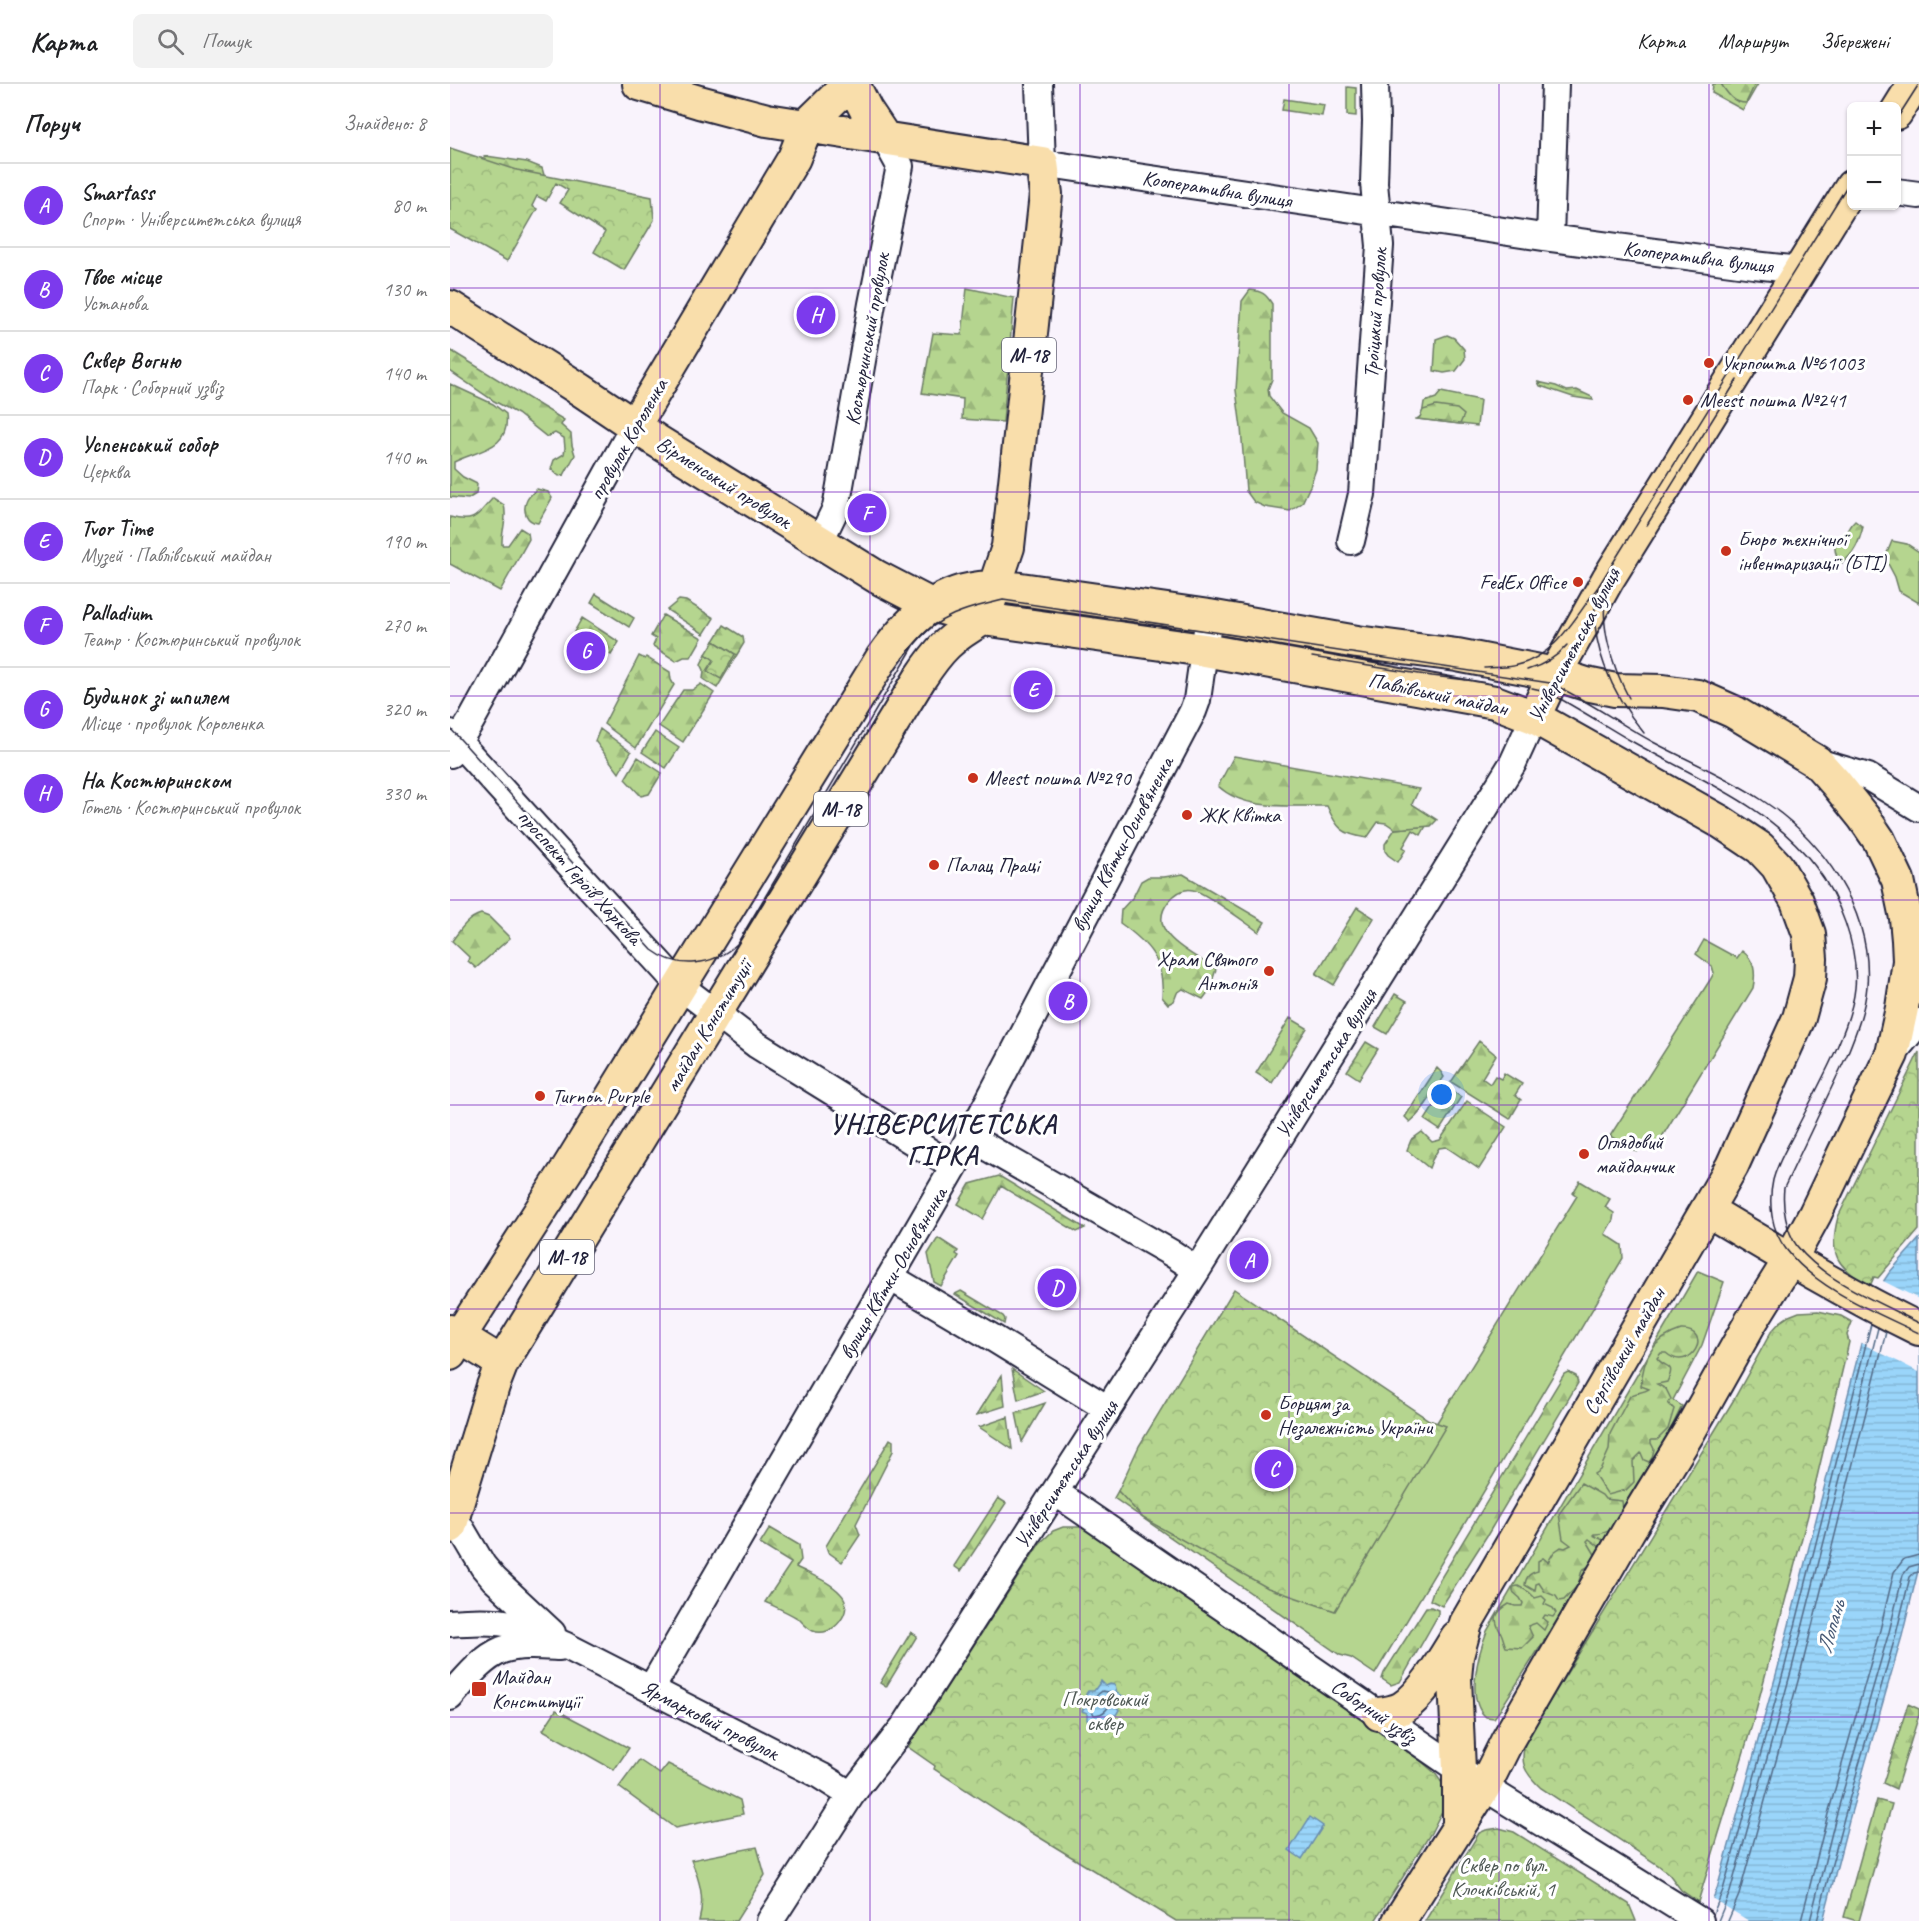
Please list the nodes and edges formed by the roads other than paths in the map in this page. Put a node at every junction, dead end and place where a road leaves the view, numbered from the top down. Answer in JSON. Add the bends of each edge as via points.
{"nodes":[{"id":1,"x":639,"y":84,"type":"edge"},
{"id":2,"x":851,"y":84,"type":"edge"},
{"id":3,"x":1039,"y":84,"type":"edge"},
{"id":4,"x":1375,"y":84,"type":"edge"},
{"id":5,"x":1555,"y":84,"type":"edge"},
{"id":6,"x":1914,"y":84,"type":"edge"},
{"id":7,"x":1901,"y":105,"type":"edge"},
{"id":8,"x":807,"y":125,"type":"junction"},
{"id":9,"x":884,"y":137,"type":"junction"},
{"id":10,"x":1042,"y":163,"type":"junction"},
{"id":11,"x":1847,"y":193,"type":"edge"},
{"id":12,"x":1901,"y":193,"type":"edge"},
{"id":13,"x":1919,"y":195,"type":"edge"},
{"id":14,"x":1377,"y":213,"type":"junction"},
{"id":15,"x":1550,"y":238,"type":"junction"},
{"id":16,"x":1800,"y":270,"type":"junction"},
{"id":17,"x":450,"y":307,"type":"edge"},
{"id":18,"x":634,"y":426,"type":"junction"},
{"id":19,"x":820,"y":541,"type":"junction"},
{"id":20,"x":1350,"y":541,"type":"dead end"},
{"id":21,"x":994,"y":587,"type":"junction"},
{"id":22,"x":931,"y":605,"type":"junction"},
{"id":23,"x":1209,"y":616,"type":"junction"},
{"id":24,"x":983,"y":619,"type":"junction"},
{"id":25,"x":1204,"y":650,"type":"junction"},
{"id":26,"x":1555,"y":674,"type":"junction"},
{"id":27,"x":1534,"y":717,"type":"junction"},
{"id":28,"x":452,"y":743,"type":"edge"},
{"id":29,"x":1817,"y":762,"type":"junction"},
{"id":30,"x":1919,"y":808,"type":"edge"},
{"id":31,"x":1809,"y":934,"type":"joint"},
{"id":32,"x":680,"y":986,"type":"junction"},
{"id":33,"x":715,"y":1014,"type":"junction"},
{"id":34,"x":1919,"y":1022,"type":"edge"},
{"id":35,"x":1892,"y":1054,"type":"junction"},
{"id":36,"x":969,"y":1137,"type":"junction"},
{"id":37,"x":954,"y":1167,"type":"junction"},
{"id":38,"x":1707,"y":1210,"type":"junction"},
{"id":39,"x":1789,"y":1260,"type":"junction"},
{"id":40,"x":1197,"y":1270,"type":"junction"},
{"id":41,"x":890,"y":1277,"type":"junction"},
{"id":42,"x":1919,"y":1329,"type":"edge"},
{"id":43,"x":453,"y":1341,"type":"edge"},
{"id":44,"x":502,"y":1363,"type":"junction"},
{"id":45,"x":1108,"y":1409,"type":"junction"},
{"id":46,"x":1055,"y":1492,"type":"junction"},
{"id":47,"x":452,"y":1521,"type":"edge"},
{"id":48,"x":450,"y":1623,"type":"edge"},
{"id":49,"x":1466,"y":1623,"type":"junction"},
{"id":50,"x":568,"y":1647,"type":"junction"},
{"id":51,"x":651,"y":1689,"type":"junction"},
{"id":52,"x":450,"y":1697,"type":"edge"},
{"id":53,"x":1379,"y":1714,"type":"junction"},
{"id":54,"x":1471,"y":1778,"type":"junction"},
{"id":55,"x":851,"y":1796,"type":"junction"},
{"id":56,"x":1696,"y":1919,"type":"edge"},
{"id":57,"x":770,"y":1921,"type":"edge"},
{"id":58,"x":1399,"y":1921,"type":"edge"}],
"edges":[{"from":1,"to":8,"type":"main road","name":"Кооперативна вулиця","via":[[767,120]]},
{"from":2,"to":8,"type":"main road"},
{"from":2,"to":9,"type":"main road"},
{"from":3,"to":10,"type":"street"},
{"from":4,"to":14,"type":"street","name":"Троїцький провулок"},
{"from":5,"to":15,"type":"street"},
{"from":6,"to":7,"type":"main road"},
{"from":8,"to":9,"type":"main road","name":"Кооперативна вулиця"},
{"from":8,"to":18,"type":"main road","name":"провулок Короленка","via":[[794,158]]},
{"from":9,"to":10,"type":"main road","name":"Кооперативна вулиця"},
{"from":9,"to":19,"type":"street","name":"Костюринський провулок","via":[[900,166],[836,508]]},
{"from":10,"to":14,"type":"street","name":"Кооперативна вулиця"},
{"from":10,"to":21,"type":"main road","number":"М-18","via":[[1046,194],[1008,547]]},
{"from":11,"to":16,"type":"main road","name":"Університетська вулиця"},
{"from":12,"to":13,"type":"street"},
{"from":14,"to":15,"type":"street","name":"Кооперативна вулиця"},
{"from":14,"to":20,"type":"street","name":"Троїцький провулок","via":[[1380,246],[1362,494]]},
{"from":15,"to":16,"type":"street","name":"Кооперативна вулиця"},
{"from":16,"to":26,"type":"main road","name":"Університетська вулиця","via":[[1608,579]]},
{"from":17,"to":18,"type":"main road","name":"Вірменський провулок"},
{"from":18,"to":19,"type":"main road","name":"Вірменський провулок"},
{"from":18,"to":28,"type":"street","name":"провулок Короленка","via":[[541,597]]},
{"from":19,"to":22,"type":"main road","name":"Вірменський провулок"},
{"from":21,"to":22,"type":"main road","name":"Павлівський майдан","via":[[960,591]]},
{"from":21,"to":23,"type":"main road","name":"Павлівський майдан"},
{"from":21,"to":24,"type":"main road"},
{"from":22,"to":24,"type":"main road","name":"Павлівський майдан"},
{"from":22,"to":32,"type":"main road","number":"М-18","via":[[897,637],[882,658]]},
{"from":23,"to":25,"type":"street","name":"вулиця Квітки-Основ’яненка"},
{"from":23,"to":26,"type":"main road","name":"Павлівський майдан"},
{"from":24,"to":25,"type":"main road","name":"Павлівський майдан"},
{"from":24,"to":33,"type":"main road","name":"майдан Конституції","number":"М-18","via":[[947,642],[929,665]]},
{"from":25,"to":27,"type":"main road","name":"Павлівський майдан","via":[[1496,702]]},
{"from":25,"to":36,"type":"street","name":"вулиця Квітки-Основ’яненка","via":[[1193,711]]},
{"from":26,"to":27,"type":"main road","name":"Університетська вулиця"},
{"from":26,"to":29,"type":"main road","name":"Павлівський майдан","via":[[1615,690],[1698,696],[1734,712]]},
{"from":27,"to":31,"type":"main road","name":"Павлівський майдан","via":[[1760,848],[1788,884]]},
{"from":27,"to":40,"type":"street","name":"Університетська вулиця","via":[[1513,763]]},
{"from":28,"to":32,"type":"street","name":"проспект Героїв Харкова"},
{"from":29,"to":30,"type":"street","name":"Павлівський майдан","via":[[1868,777]]},
{"from":29,"to":35,"type":"main road","name":"Павлівський майдан","via":[[1879,840],[1897,878],[1909,961]]},
{"from":31,"to":38,"type":"main road","name":"Сергіївський майдан","via":[[1810,978],[1799,1017],[1744,1142]]},
{"from":32,"to":33,"type":"street","name":"проспект Героїв Харкова"},
{"from":32,"to":43,"type":"main road","number":"М-18","via":[[568,1168]]},
{"from":33,"to":37,"type":"street","name":"проспект Героїв Харкова","via":[[757,1045]]},
{"from":33,"to":44,"type":"main road","name":"майдан Конституції","number":"М-18"},
{"from":34,"to":35,"type":"street"},
{"from":35,"to":39,"type":"main road"},
{"from":36,"to":37,"type":"street","name":"вулиця Квітки-Основ’яненка"},
{"from":36,"to":40,"type":"street"},
{"from":37,"to":41,"type":"street","name":"вулиця Квітки-Основ’яненка"},
{"from":38,"to":39,"type":"main road"},
{"from":38,"to":49,"type":"main road","name":"Сергіївський майдан"},
{"from":39,"to":42,"type":"main road"},
{"from":39,"to":54,"type":"main road","via":[[1507,1741]]},
{"from":40,"to":45,"type":"street","name":"Університетська вулиця"},
{"from":41,"to":45,"type":"street"},
{"from":41,"to":51,"type":"street","name":"вулиця Квітки-Основ’яненка"},
{"from":43,"to":44,"type":"main road"},
{"from":44,"to":47,"type":"main road","name":"майдан Конституції","number":"М-18"},
{"from":45,"to":46,"type":"street","name":"Університетська вулиця"},
{"from":46,"to":53,"type":"street","name":"Соборний узвіз"},
{"from":46,"to":55,"type":"street","name":"Університетська вулиця","via":[[906,1724]]},
{"from":47,"to":50,"type":"street","via":[[494,1579]]},
{"from":48,"to":50,"type":"street","via":[[514,1625]]},
{"from":49,"to":53,"type":"main road","via":[[1437,1669],[1411,1700],[1392,1712]]},
{"from":49,"to":54,"type":"main road","name":"Сергіївський майдан","via":[[1455,1678]]},
{"from":50,"to":51,"type":"street","name":"Ярмарковий провулок"},
{"from":50,"to":52,"type":"street","via":[[503,1650],[483,1662]]},
{"from":51,"to":55,"type":"street","name":"Ярмарковий провулок","via":[[821,1776]]},
{"from":53,"to":54,"type":"street","name":"Соборний узвіз"},
{"from":54,"to":56,"type":"street","name":"Соборний узвіз"},
{"from":54,"to":58,"type":"main road","via":[[1459,1828]]},
{"from":55,"to":57,"type":"street","name":"Університетська вулиця"}]}
